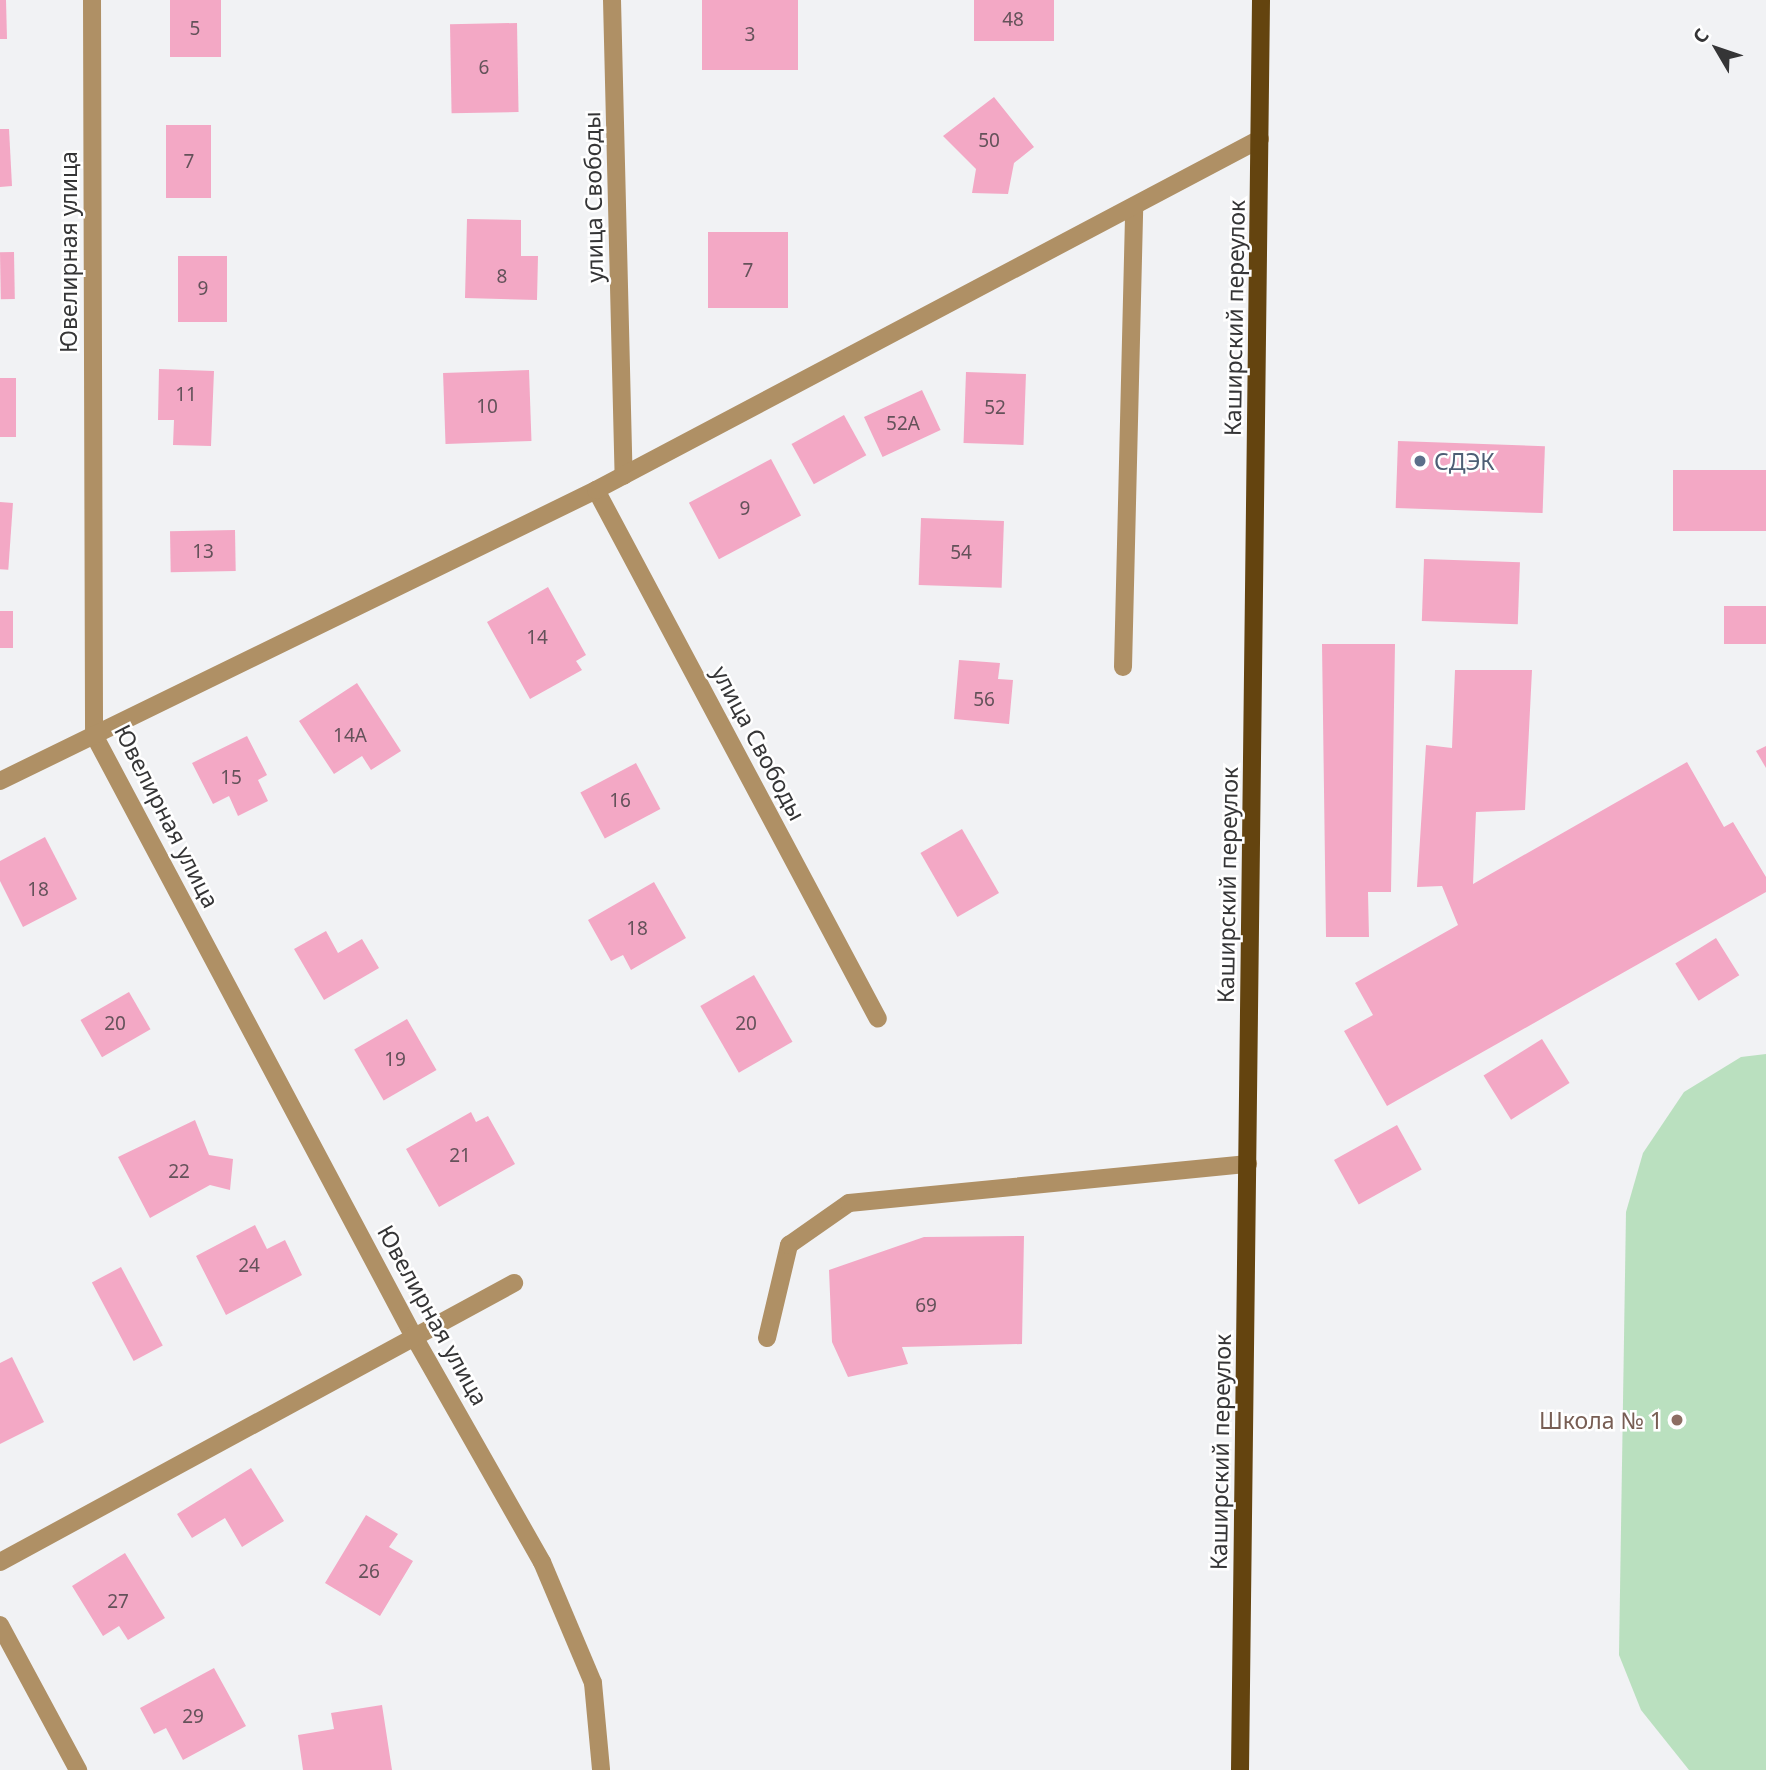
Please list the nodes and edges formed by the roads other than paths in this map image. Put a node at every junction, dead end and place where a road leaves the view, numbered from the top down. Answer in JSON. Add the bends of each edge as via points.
{"nodes":[{"id":1,"x":92,"y":0,"type":"edge"},
{"id":2,"x":612,"y":0,"type":"edge"},
{"id":3,"x":1261,"y":0,"type":"edge"},
{"id":4,"x":1261,"y":139,"type":"junction"},
{"id":5,"x":1134,"y":206,"type":"junction"},
{"id":6,"x":624,"y":476,"type":"junction"},
{"id":7,"x":596,"y":490,"type":"junction"},
{"id":8,"x":1123,"y":667,"type":"dead end"},
{"id":9,"x":94,"y":735,"type":"junction"},
{"id":10,"x":0,"y":781,"type":"edge"},
{"id":11,"x":878,"y":1019,"type":"dead end"},
{"id":12,"x":1248,"y":1164,"type":"junction"},
{"id":13,"x":514,"y":1283,"type":"dead end"},
{"id":14,"x":413,"y":1335,"type":"junction"},
{"id":15,"x":767,"y":1338,"type":"dead end"},
{"id":16,"x":0,"y":1562,"type":"edge"},
{"id":17,"x":0,"y":1625,"type":"edge"},
{"id":18,"x":78,"y":1770,"type":"edge"},
{"id":19,"x":601,"y":1770,"type":"edge"},
{"id":20,"x":1241,"y":1770,"type":"edge"}],
"edges":[{"from":1,"to":9,"type":"street","name":"Ювелирная улица"},
{"from":2,"to":6,"type":"street","name":"улица Свободы"},
{"from":3,"to":4,"type":"main road","name":"Каширский переулок"},
{"from":4,"to":5,"type":"street"},
{"from":4,"to":12,"type":"main road","name":"Каширский переулок"},
{"from":5,"to":6,"type":"street"},
{"from":5,"to":8,"type":"street"},
{"from":6,"to":7,"type":"street"},
{"from":7,"to":9,"type":"street"},
{"from":7,"to":11,"type":"street","name":"улица Свободы"},
{"from":9,"to":10,"type":"street"},
{"from":9,"to":14,"type":"street","name":"Ювелирная улица"},
{"from":12,"to":15,"type":"street","via":[[849,1203],[789,1245]]},
{"from":12,"to":20,"type":"main road","name":"Каширский переулок"},
{"from":13,"to":14,"type":"street"},
{"from":14,"to":16,"type":"street"},
{"from":14,"to":19,"type":"street","name":"Ювелирная улица","via":[[542,1562],[593,1683]]},
{"from":17,"to":18,"type":"street"}]}
